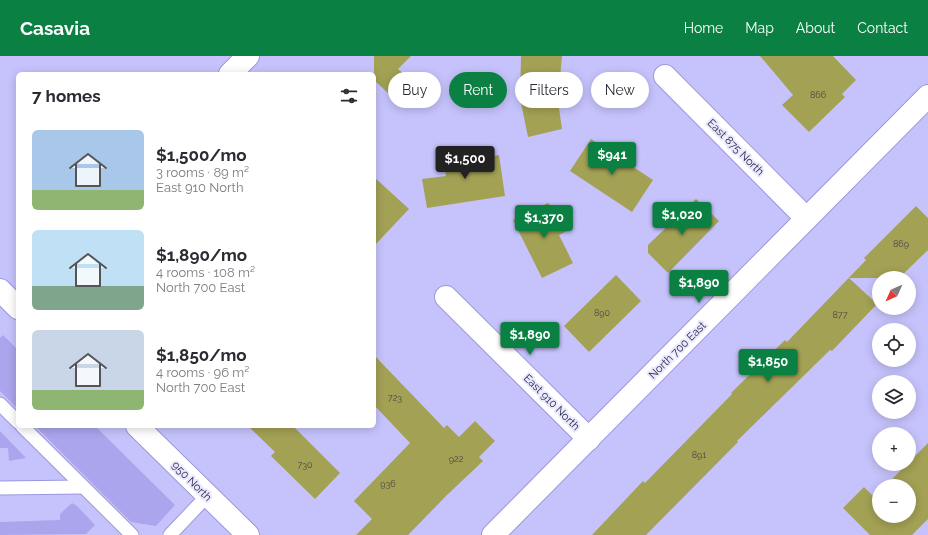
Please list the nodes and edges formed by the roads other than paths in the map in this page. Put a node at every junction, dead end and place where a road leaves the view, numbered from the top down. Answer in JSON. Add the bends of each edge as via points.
{"nodes":[{"id":1,"x":248,"y":56,"type":"edge"},
{"id":2,"x":232,"y":72,"type":"edge"},
{"id":3,"x":665,"y":76,"type":"dead end"},
{"id":4,"x":928,"y":96,"type":"edge"},
{"id":5,"x":806,"y":218,"type":"junction"},
{"id":6,"x":446,"y":297,"type":"dead end"},
{"id":7,"x":0,"y":404,"type":"edge"},
{"id":8,"x":16,"y":420,"type":"edge"},
{"id":9,"x":24,"y":428,"type":"edge"},
{"id":10,"x":139,"y":428,"type":"edge"},
{"id":11,"x":589,"y":439,"type":"junction"},
{"id":12,"x":83,"y":487,"type":"junction"},
{"id":13,"x":0,"y":488,"type":"edge"},
{"id":14,"x":208,"y":496,"type":"junction"},
{"id":15,"x":132,"y":535,"type":"edge"},
{"id":16,"x":170,"y":535,"type":"edge"},
{"id":17,"x":248,"y":535,"type":"edge"},
{"id":18,"x":493,"y":535,"type":"edge"}],
"edges":[{"from":1,"to":2,"type":"street"},
{"from":3,"to":5,"type":"street","name":"East 875 North"},
{"from":4,"to":5,"type":"street","name":"North 700 East"},
{"from":5,"to":11,"type":"street","name":"North 700 East"},
{"from":6,"to":11,"type":"street","name":"East 910 North"},
{"from":7,"to":8,"type":"lane"},
{"from":9,"to":12,"type":"lane"},
{"from":10,"to":14,"type":"street","name":"950 North"},
{"from":11,"to":18,"type":"street","name":"North 700 East"},
{"from":12,"to":13,"type":"lane"},
{"from":12,"to":15,"type":"lane"},
{"from":14,"to":16,"type":"lane"},
{"from":14,"to":17,"type":"street","name":"950 North"}]}
